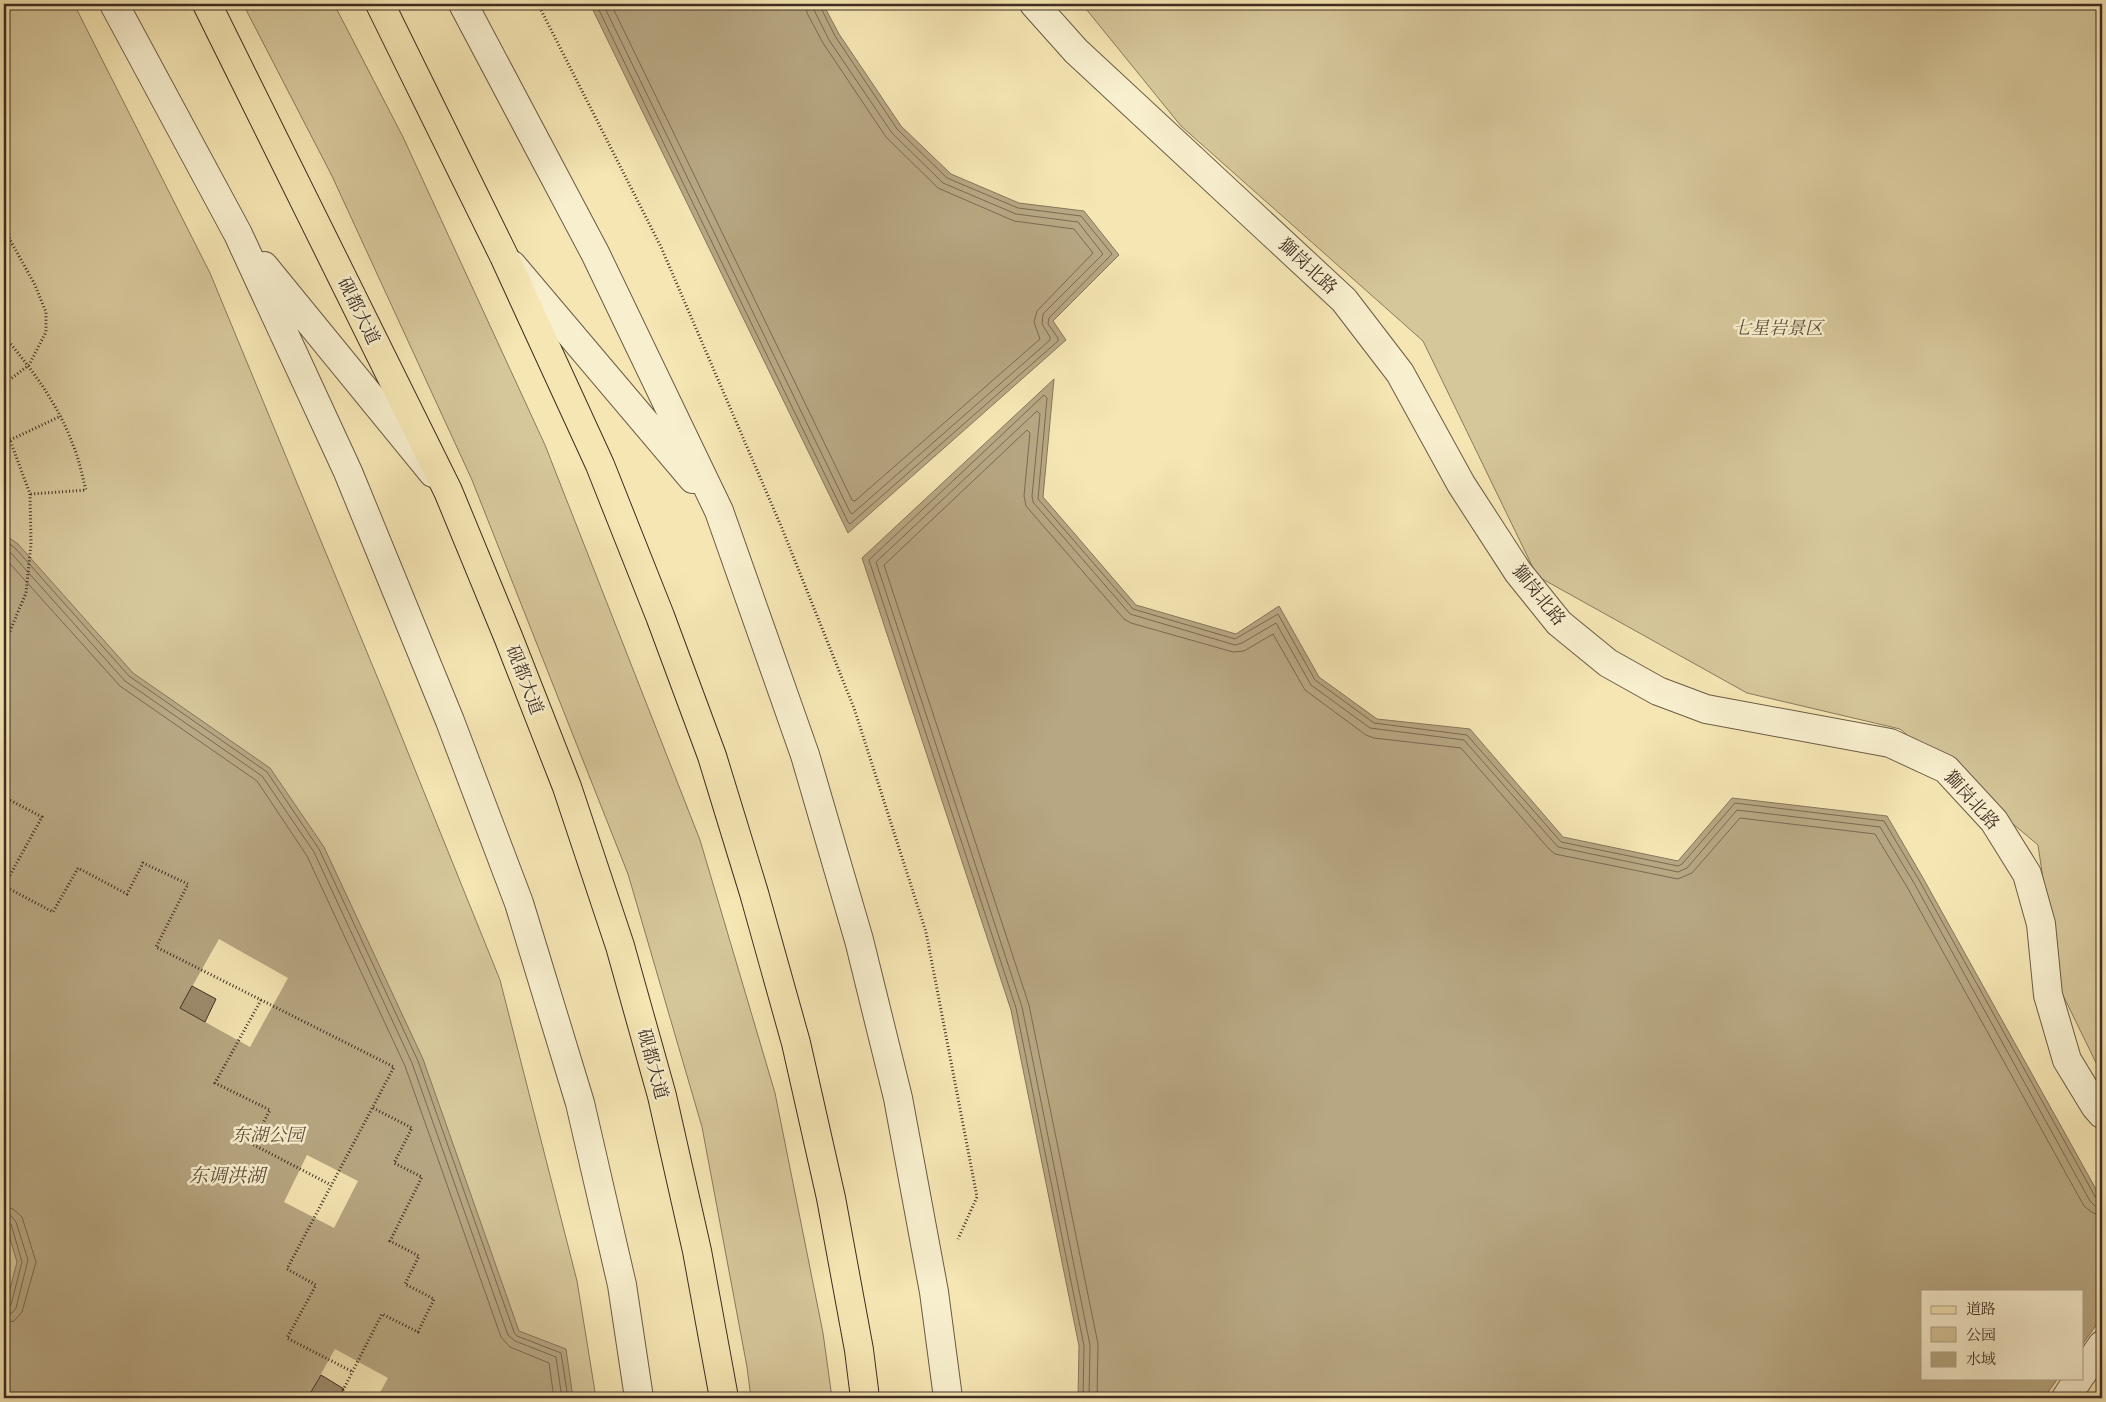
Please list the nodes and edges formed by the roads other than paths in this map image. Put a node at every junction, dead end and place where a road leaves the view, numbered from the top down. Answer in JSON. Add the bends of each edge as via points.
{"nodes":[{"id":1,"x":114,"y":4,"type":"edge"},
{"id":2,"x":207,"y":4,"type":"edge"},
{"id":3,"x":380,"y":4,"type":"edge"},
{"id":4,"x":463,"y":4,"type":"edge"},
{"id":5,"x":1034,"y":4,"type":"edge"},
{"id":6,"x":238,"y":234,"type":"junction"},
{"id":7,"x":504,"y":256,"type":"junction"},
{"id":8,"x":448,"y":491,"type":"junction"},
{"id":9,"x":719,"y":511,"type":"junction"},
{"id":10,"x":2102,"y":1114,"type":"edge"},
{"id":11,"x":2102,"y":1345,"type":"edge"},
{"id":12,"x":2084,"y":1371,"type":"edge"},
{"id":13,"x":2078,"y":1380,"type":"edge"},
{"id":14,"x":639,"y":1398,"type":"edge"},
{"id":15,"x":724,"y":1398,"type":"edge"},
{"id":16,"x":864,"y":1398,"type":"edge"},
{"id":17,"x":948,"y":1398,"type":"edge"},
{"id":18,"x":2066,"y":1398,"type":"edge"}],
"edges":[{"from":1,"to":6,"type":"street"},
{"from":2,"to":8,"type":"main road","name":"砚都大道"},
{"from":3,"to":7,"type":"main road"},
{"from":4,"to":9,"type":"street","via":[[595,253]]},
{"from":5,"to":10,"type":"street","name":"獅岗北路","via":[[1076,52],[1344,300],[1400,374],[1461,484],[1518,572],[1559,624],[1608,663],[1658,691],[1706,709],[1890,743],[1946,769],[1994,820],[2027,874],[2041,924],[2048,995],[2067,1060]]},
{"from":6,"to":8,"type":"street"},
{"from":6,"to":14,"type":"street","via":[[348,472],[450,721],[519,903],[580,1103],[622,1285]]},
{"from":7,"to":9,"type":"street"},
{"from":7,"to":16,"type":"main road","via":[[600,465],[712,756],[796,1043],[832,1198],[859,1350]]},
{"from":8,"to":15,"type":"main road","name":"砚都大道","via":[[510,639],[567,788],[620,946],[662,1096],[697,1251]]},
{"from":9,"to":17,"type":"street","via":[[805,755],[859,940],[902,1118],[934,1292]]},
{"from":11,"to":12,"type":"street"},
{"from":13,"to":18,"type":"street"}]}
